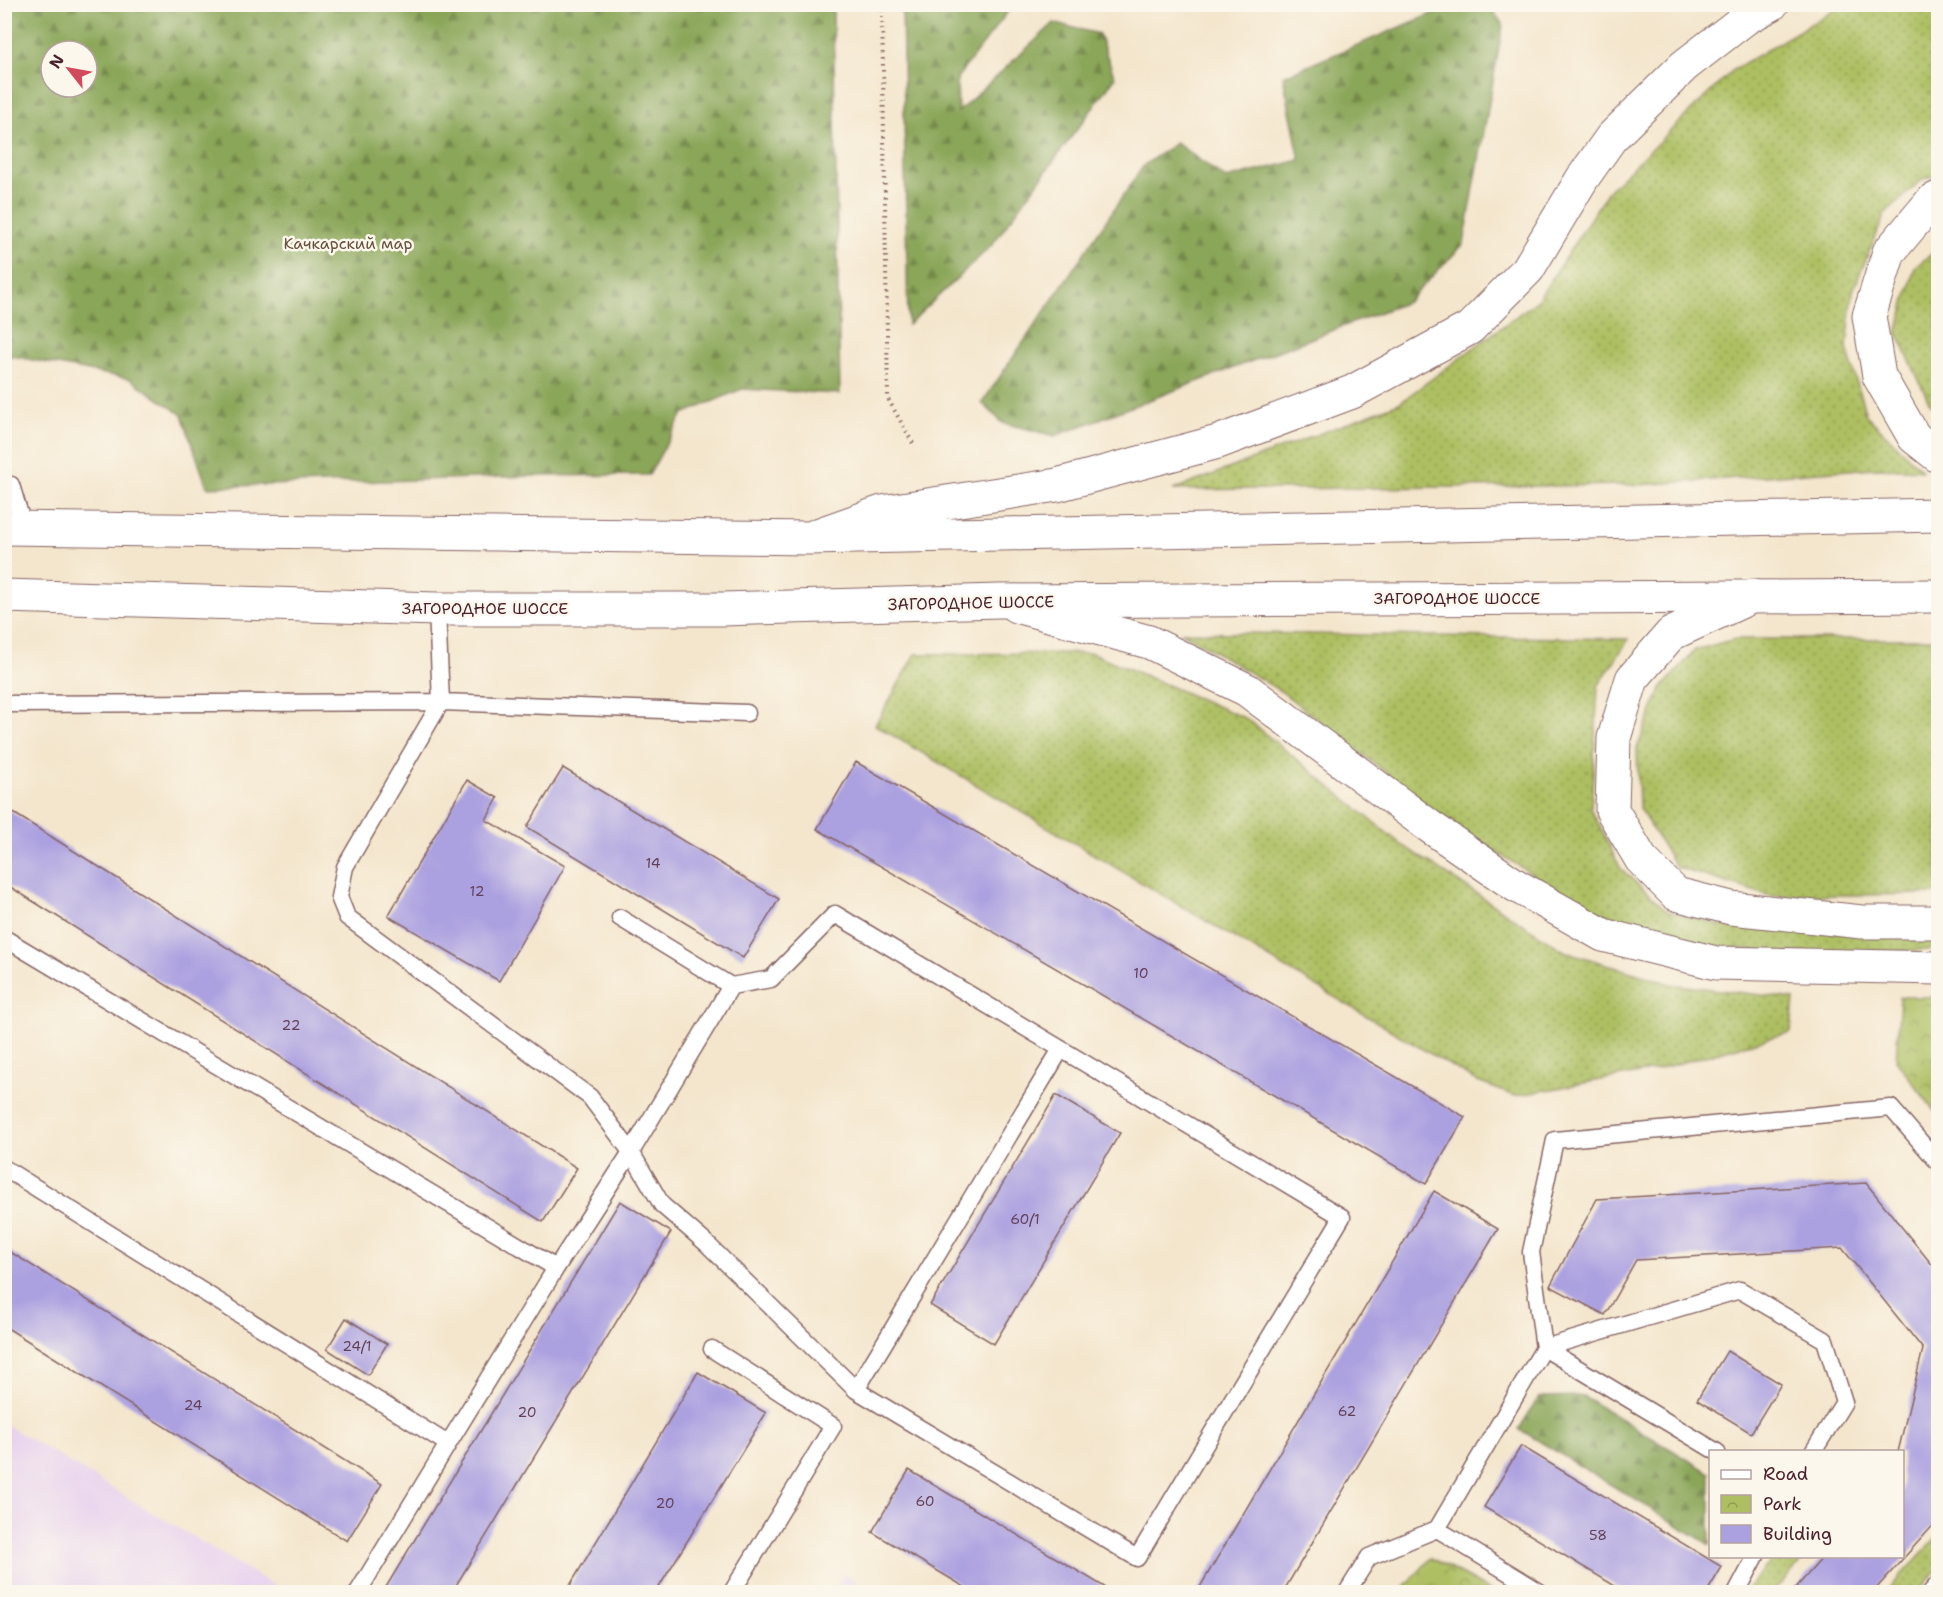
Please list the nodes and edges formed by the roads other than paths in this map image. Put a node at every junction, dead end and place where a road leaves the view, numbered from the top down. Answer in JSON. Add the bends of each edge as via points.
{"nodes":[{"id":1,"x":1772,"y":4,"type":"edge"},
{"id":2,"x":1938,"y":198,"type":"edge"},
{"id":3,"x":1938,"y":456,"type":"edge"},
{"id":4,"x":4,"y":485,"type":"edge"},
{"id":5,"x":1938,"y":515,"type":"edge"},
{"id":6,"x":14,"y":528,"type":"edge"},
{"id":7,"x":809,"y":538,"type":"junction"},
{"id":8,"x":4,"y":596,"type":"edge"},
{"id":9,"x":1753,"y":596,"type":"junction"},
{"id":10,"x":1938,"y":596,"type":"edge"},
{"id":11,"x":999,"y":601,"type":"junction"},
{"id":12,"x":437,"y":609,"type":"junction"},
{"id":13,"x":441,"y":702,"type":"junction"},
{"id":14,"x":4,"y":704,"type":"edge"},
{"id":15,"x":747,"y":712,"type":"dead end"},
{"id":16,"x":620,"y":918,"type":"dead end"},
{"id":17,"x":1938,"y":922,"type":"edge"},
{"id":18,"x":4,"y":938,"type":"edge"},
{"id":19,"x":1938,"y":968,"type":"edge"},
{"id":20,"x":731,"y":986,"type":"junction"},
{"id":21,"x":1061,"y":1049,"type":"junction"},
{"id":22,"x":631,"y":1152,"type":"junction"},
{"id":23,"x":1938,"y":1162,"type":"edge"},
{"id":24,"x":4,"y":1168,"type":"edge"},
{"id":25,"x":556,"y":1268,"type":"junction"},
{"id":26,"x":1544,"y":1348,"type":"junction"},
{"id":27,"x":712,"y":1349,"type":"dead end"},
{"id":28,"x":856,"y":1390,"type":"junction"},
{"id":29,"x":448,"y":1444,"type":"junction"},
{"id":30,"x":1714,"y":1450,"type":"edge"},
{"id":31,"x":1814,"y":1450,"type":"edge"},
{"id":32,"x":1437,"y":1529,"type":"junction"},
{"id":33,"x":1755,"y":1558,"type":"edge"},
{"id":34,"x":1938,"y":1584,"type":"edge"},
{"id":35,"x":358,"y":1593,"type":"edge"},
{"id":36,"x":732,"y":1593,"type":"edge"},
{"id":37,"x":1347,"y":1593,"type":"edge"},
{"id":38,"x":1539,"y":1593,"type":"edge"},
{"id":39,"x":1737,"y":1593,"type":"edge"},
{"id":40,"x":1931,"y":1593,"type":"edge"}],
"edges":[{"from":1,"to":7,"type":"main road","via":[[1746,18],[1684,66],[1611,138],[1528,269],[1470,328],[1352,392],[1218,442],[1057,485],[882,512]]},
{"from":2,"to":3,"type":"main road","via":[[1889,252],[1869,316],[1879,376],[1914,437]]},
{"from":4,"to":6,"type":"lane","via":[[11,485]]},
{"from":5,"to":7,"type":"main road"},
{"from":6,"to":7,"type":"main road"},
{"from":8,"to":12,"type":"main road","name":"ЗАГОРОДНОЕ ШОССЕ"},
{"from":9,"to":10,"type":"main road","name":"ЗАГОРОДНОЕ ШОССЕ"},
{"from":9,"to":11,"type":"main road","name":"ЗАГОРОДНОЕ ШОССЕ"},
{"from":9,"to":17,"type":"main road","via":[[1671,634],[1632,679],[1614,738],[1612,810],[1641,859],[1676,894],[1731,908],[1850,921]]},
{"from":11,"to":12,"type":"main road","name":"ЗАГОРОДНОЕ ШОССЕ","via":[[723,609]]},
{"from":11,"to":19,"type":"main road","via":[[1149,642],[1247,690],[1438,833],[1515,885],[1604,935],[1716,963]]},
{"from":12,"to":13,"type":"lane"},
{"from":13,"to":14,"type":"lane"},
{"from":13,"to":15,"type":"lane"},
{"from":13,"to":22,"type":"lane","via":[[345,867],[339,897],[347,917],[590,1097]]},
{"from":16,"to":20,"type":"lane"},
{"from":18,"to":25,"type":"lane"},
{"from":20,"to":21,"type":"lane","via":[[771,979],[834,914]]},
{"from":20,"to":22,"type":"lane"},
{"from":21,"to":28,"type":"lane"},
{"from":21,"to":28,"type":"lane","via":[[1342,1217],[1150,1538],[1137,1558]]},
{"from":22,"to":25,"type":"lane"},
{"from":22,"to":28,"type":"lane","via":[[662,1205]]},
{"from":23,"to":26,"type":"lane","via":[[1891,1108],[1555,1140],[1532,1252]]},
{"from":24,"to":29,"type":"lane"},
{"from":25,"to":29,"type":"lane"},
{"from":26,"to":30,"type":"lane"},
{"from":26,"to":31,"type":"lane","via":[[1740,1290],[1825,1340],[1844,1402]]},
{"from":26,"to":32,"type":"lane"},
{"from":27,"to":36,"type":"lane","via":[[833,1426]]},
{"from":29,"to":35,"type":"lane"},
{"from":32,"to":37,"type":"lane","via":[[1369,1557]]},
{"from":32,"to":38,"type":"lane"},
{"from":33,"to":39,"type":"lane"},
{"from":34,"to":40,"type":"lane"}]}
